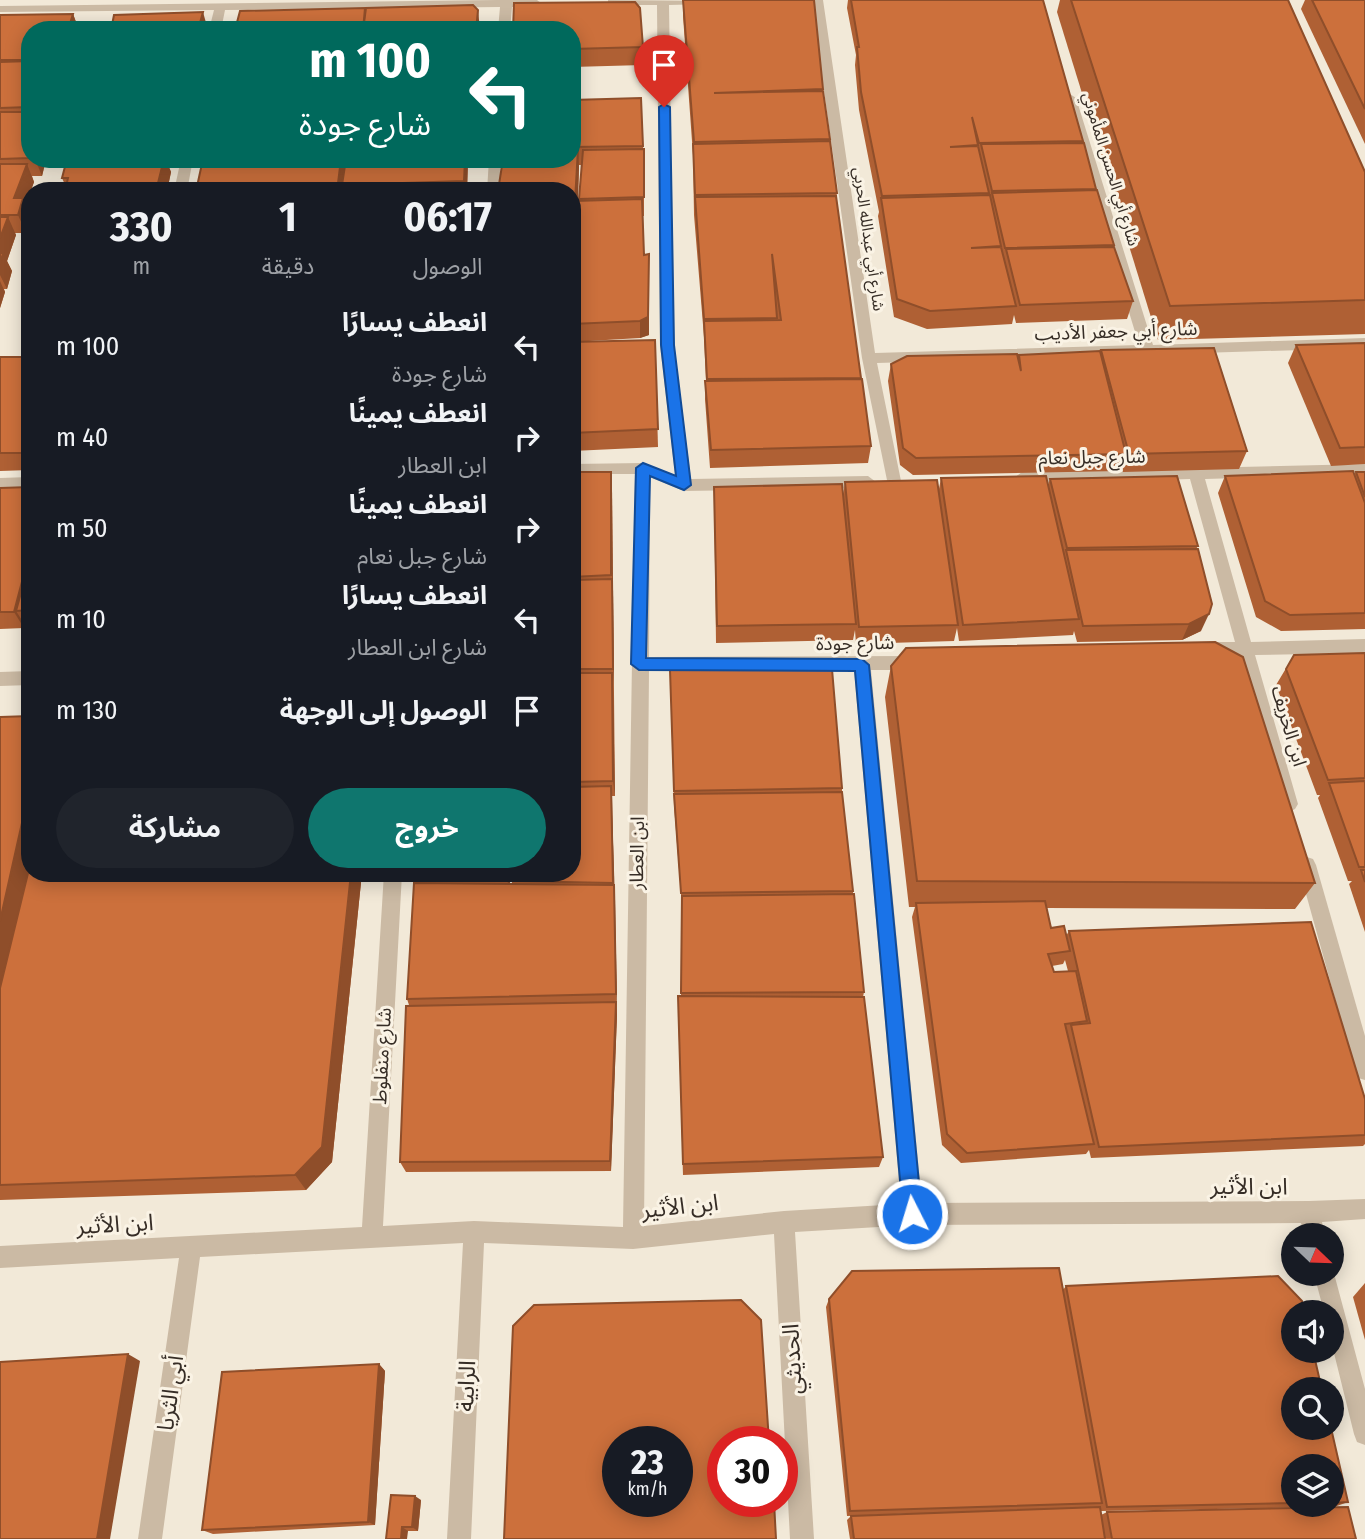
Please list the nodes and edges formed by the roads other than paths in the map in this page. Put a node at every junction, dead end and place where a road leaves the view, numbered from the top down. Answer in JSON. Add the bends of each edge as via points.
{"nodes":[{"id":1,"x":817,"y":0,"type":"edge"},
{"id":2,"x":663,"y":1,"type":"edge"},
{"id":3,"x":726,"y":1,"type":"edge"},
{"id":4,"x":545,"y":3,"type":"edge"},
{"id":5,"x":597,"y":3,"type":"edge"},
{"id":6,"x":506,"y":4,"type":"junction"},
{"id":7,"x":220,"y":7,"type":"junction"},
{"id":8,"x":0,"y":9,"type":"edge"},
{"id":9,"x":217,"y":21,"type":"edge"},
{"id":10,"x":505,"y":21,"type":"edge"},
{"id":11,"x":1068,"y":90,"type":"edge"},
{"id":12,"x":1365,"y":343,"type":"edge"},
{"id":13,"x":1147,"y":349,"type":"junction"},
{"id":14,"x":869,"y":358,"type":"junction"},
{"id":15,"x":643,"y":468,"type":"junction"},
{"id":16,"x":581,"y":469,"type":"edge"},
{"id":17,"x":1365,"y":469,"type":"edge"},
{"id":18,"x":1196,"y":474,"type":"junction"},
{"id":19,"x":1003,"y":479,"type":"edge"},
{"id":20,"x":21,"y":483,"type":"edge"},
{"id":21,"x":0,"y":484,"type":"edge"},
{"id":22,"x":684,"y":485,"type":"junction"},
{"id":23,"x":1365,"y":646,"type":"edge"},
{"id":24,"x":1245,"y":647,"type":"junction"},
{"id":25,"x":1190,"y":650,"type":"edge"},
{"id":26,"x":930,"y":662,"type":"edge"},
{"id":27,"x":639,"y":664,"type":"junction"},
{"id":28,"x":862,"y":665,"type":"junction"},
{"id":29,"x":21,"y":678,"type":"edge"},
{"id":30,"x":0,"y":679,"type":"edge"},
{"id":31,"x":1294,"y":819,"type":"edge"},
{"id":32,"x":1301,"y":846,"type":"edge"},
{"id":33,"x":392,"y":882,"type":"edge"},
{"id":34,"x":1365,"y":1071,"type":"edge"},
{"id":35,"x":1365,"y":1209,"type":"edge"},
{"id":36,"x":1309,"y":1212,"type":"junction"},
{"id":37,"x":912,"y":1214,"type":"junction"},
{"id":38,"x":784,"y":1222,"type":"junction"},
{"id":39,"x":1312,"y":1223,"type":"edge"},
{"id":40,"x":474,"y":1232,"type":"junction"},
{"id":41,"x":633,"y":1237,"type":"junction"},
{"id":42,"x":372,"y":1238,"type":"junction"},
{"id":43,"x":191,"y":1246,"type":"junction"},
{"id":44,"x":0,"y":1257,"type":"edge"},
{"id":45,"x":1328,"y":1286,"type":"edge"},
{"id":46,"x":1365,"y":1434,"type":"edge"},
{"id":47,"x":149,"y":1539,"type":"edge"},
{"id":48,"x":459,"y":1539,"type":"edge"},
{"id":49,"x":802,"y":1539,"type":"edge"}],
"edges":[{"from":1,"to":14,"type":"street","name":"شارع أبي عبدالله الحربي"},
{"from":2,"to":3,"type":"street"},
{"from":2,"to":5,"type":"street"},
{"from":2,"to":22,"type":"street","via":[[660,345]]},
{"from":4,"to":6,"type":"street"},
{"from":6,"to":7,"type":"street"},
{"from":6,"to":10,"type":"street"},
{"from":7,"to":8,"type":"street"},
{"from":7,"to":9,"type":"street"},
{"from":11,"to":13,"type":"street","name":"شارع أبي الحسن المأموني"},
{"from":12,"to":13,"type":"street","name":"شارع أبي جعفر الأديب"},
{"from":13,"to":14,"type":"street","name":"شارع أبي جعفر الأديب"},
{"from":14,"to":22,"type":"street","name":"شارع أبي عبدالله الحربي","via":[[900,481]]},
{"from":15,"to":16,"type":"street"},
{"from":15,"to":22,"type":"street"},
{"from":15,"to":27,"type":"street","name":"ابن العطار"},
{"from":17,"to":18,"type":"street","name":"شارع جبل نعام"},
{"from":18,"to":19,"type":"street","name":"شارع جبل نعام"},
{"from":18,"to":24,"type":"street","name":"ابن الخريف"},
{"from":20,"to":21,"type":"street"},
{"from":23,"to":24,"type":"street"},
{"from":24,"to":25,"type":"street"},
{"from":24,"to":31,"type":"street","name":"ابن الخريف"},
{"from":26,"to":28,"type":"street","name":"شارع جودة"},
{"from":27,"to":28,"type":"street","name":"شارع جودة"},
{"from":27,"to":41,"type":"street","name":"ابن العطار"},
{"from":28,"to":37,"type":"street"},
{"from":29,"to":30,"type":"street"},
{"from":32,"to":34,"type":"street"},
{"from":33,"to":42,"type":"street","name":"شارع منفلوط"},
{"from":35,"to":36,"type":"street","name":"ابن الأثير"},
{"from":36,"to":37,"type":"street","name":"ابن الأثير"},
{"from":36,"to":39,"type":"street"},
{"from":37,"to":38,"type":"street","name":"ابن الأثير"},
{"from":38,"to":41,"type":"street","name":"ابن الأثير"},
{"from":38,"to":49,"type":"street","name":"الحديثي"},
{"from":40,"to":41,"type":"street","name":"ابن الأثير"},
{"from":40,"to":42,"type":"street","name":"ابن الأثير"},
{"from":40,"to":48,"type":"street","name":"الرابية"},
{"from":42,"to":43,"type":"street","name":"ابن الأثير"},
{"from":43,"to":44,"type":"street","name":"ابن الأثير"},
{"from":43,"to":47,"type":"street","name":"أبي الثريا"},
{"from":45,"to":46,"type":"street"}]}
